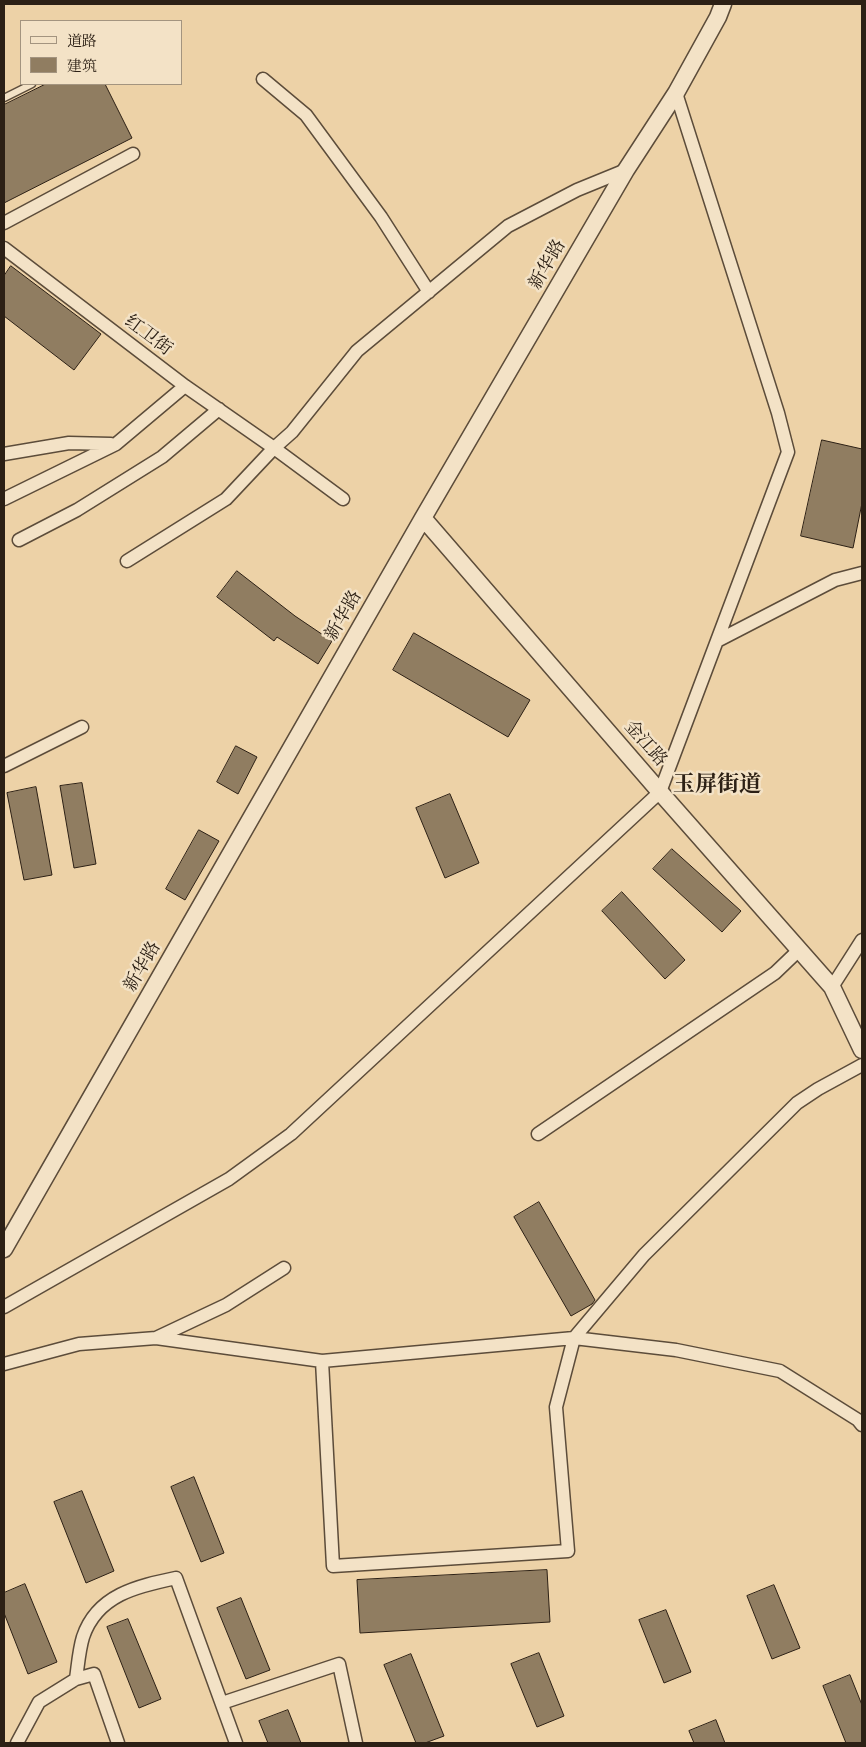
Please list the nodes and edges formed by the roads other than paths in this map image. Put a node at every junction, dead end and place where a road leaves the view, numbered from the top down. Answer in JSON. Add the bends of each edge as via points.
{"nodes":[{"id":1,"x":723,"y":4,"type":"edge"},
{"id":2,"x":263,"y":79,"type":"dead end"},
{"id":3,"x":30,"y":85,"type":"edge"},
{"id":4,"x":676,"y":93,"type":"junction"},
{"id":5,"x":4,"y":98,"type":"edge"},
{"id":6,"x":134,"y":154,"type":"dead end"},
{"id":7,"x":626,"y":170,"type":"junction"},
{"id":8,"x":4,"y":223,"type":"edge"},
{"id":9,"x":4,"y":248,"type":"edge"},
{"id":10,"x":429,"y":292,"type":"junction"},
{"id":11,"x":185,"y":386,"type":"junction"},
{"id":12,"x":219,"y":409,"type":"junction"},
{"id":13,"x":116,"y":444,"type":"junction"},
{"id":14,"x":274,"y":448,"type":"junction"},
{"id":15,"x":4,"y":454,"type":"edge"},
{"id":16,"x":4,"y":498,"type":"edge"},
{"id":17,"x":343,"y":499,"type":"dead end"},
{"id":18,"x":423,"y":518,"type":"junction"},
{"id":19,"x":19,"y":540,"type":"dead end"},
{"id":20,"x":127,"y":561,"type":"dead end"},
{"id":21,"x":862,"y":573,"type":"edge"},
{"id":22,"x":717,"y":640,"type":"junction"},
{"id":23,"x":82,"y":727,"type":"dead end"},
{"id":24,"x":4,"y":766,"type":"edge"},
{"id":25,"x":660,"y":792,"type":"junction"},
{"id":26,"x":862,"y":940,"type":"edge"},
{"id":27,"x":799,"y":950,"type":"junction"},
{"id":28,"x":832,"y":987,"type":"junction"},
{"id":29,"x":862,"y":1050,"type":"edge"},
{"id":30,"x":862,"y":1065,"type":"edge"},
{"id":31,"x":538,"y":1134,"type":"dead end"},
{"id":32,"x":5,"y":1245,"type":"edge"},
{"id":33,"x":284,"y":1268,"type":"dead end"},
{"id":34,"x":4,"y":1307,"type":"edge"},
{"id":35,"x":156,"y":1338,"type":"junction"},
{"id":36,"x":574,"y":1338,"type":"junction"},
{"id":37,"x":322,"y":1361,"type":"junction"},
{"id":38,"x":4,"y":1364,"type":"edge"},
{"id":39,"x":862,"y":1425,"type":"edge"},
{"id":40,"x":76,"y":1679,"type":"junction"},
{"id":41,"x":222,"y":1703,"type":"junction"},
{"id":42,"x":17,"y":1743,"type":"edge"},
{"id":43,"x":118,"y":1743,"type":"edge"},
{"id":44,"x":236,"y":1743,"type":"edge"},
{"id":45,"x":356,"y":1743,"type":"edge"}],
"edges":[{"from":1,"to":4,"type":"street","name":"新华路"},
{"from":2,"to":10,"type":"street","via":[[306,115],[381,217]]},
{"from":3,"to":5,"type":"lane"},
{"from":4,"to":7,"type":"street","name":"新华路"},
{"from":4,"to":22,"type":"street","via":[[788,452]]},
{"from":6,"to":8,"type":"street"},
{"from":7,"to":10,"type":"street","via":[[577,190],[508,226]]},
{"from":7,"to":18,"type":"street","name":"新华路"},
{"from":9,"to":11,"type":"street","name":"红卫街"},
{"from":10,"to":14,"type":"street","via":[[357,351],[292,432]]},
{"from":11,"to":12,"type":"street","name":"红卫街"},
{"from":11,"to":13,"type":"street"},
{"from":12,"to":14,"type":"street","name":"红卫街"},
{"from":12,"to":19,"type":"street","via":[[162,457],[77,510]]},
{"from":13,"to":15,"type":"street","via":[[69,443]]},
{"from":13,"to":16,"type":"street"},
{"from":14,"to":17,"type":"street","name":"红卫街"},
{"from":14,"to":20,"type":"street","via":[[226,499]]},
{"from":18,"to":25,"type":"street","name":"金江路"},
{"from":18,"to":32,"type":"street","name":"新华路"},
{"from":21,"to":22,"type":"street","via":[[835,580]]},
{"from":22,"to":25,"type":"street"},
{"from":23,"to":24,"type":"street"},
{"from":25,"to":27,"type":"street","name":"金江路"},
{"from":25,"to":34,"type":"street","via":[[291,1134],[229,1179]]},
{"from":26,"to":28,"type":"street"},
{"from":27,"to":28,"type":"street","name":"金江路"},
{"from":27,"to":31,"type":"street","via":[[775,973]]},
{"from":28,"to":29,"type":"street","name":"金江路"},
{"from":30,"to":36,"type":"street","via":[[798,1103],[644,1254]]},
{"from":33,"to":35,"type":"street","via":[[226,1306]]},
{"from":35,"to":37,"type":"street"},
{"from":35,"to":38,"type":"street","via":[[79,1344]]},
{"from":36,"to":37,"type":"street"},
{"from":36,"to":37,"type":"street","via":[[556,1408],[568,1551],[333,1566]]},
{"from":36,"to":39,"type":"street","via":[[676,1350],[780,1371]]},
{"from":40,"to":41,"type":"street","via":[[82,1638],[92,1616],[116,1596],[140,1585],[176,1578]]},
{"from":40,"to":42,"type":"street","via":[[39,1702]]},
{"from":40,"to":43,"type":"street","via":[[94,1674]]},
{"from":41,"to":44,"type":"street"},
{"from":41,"to":45,"type":"street","via":[[339,1664]]}]}
